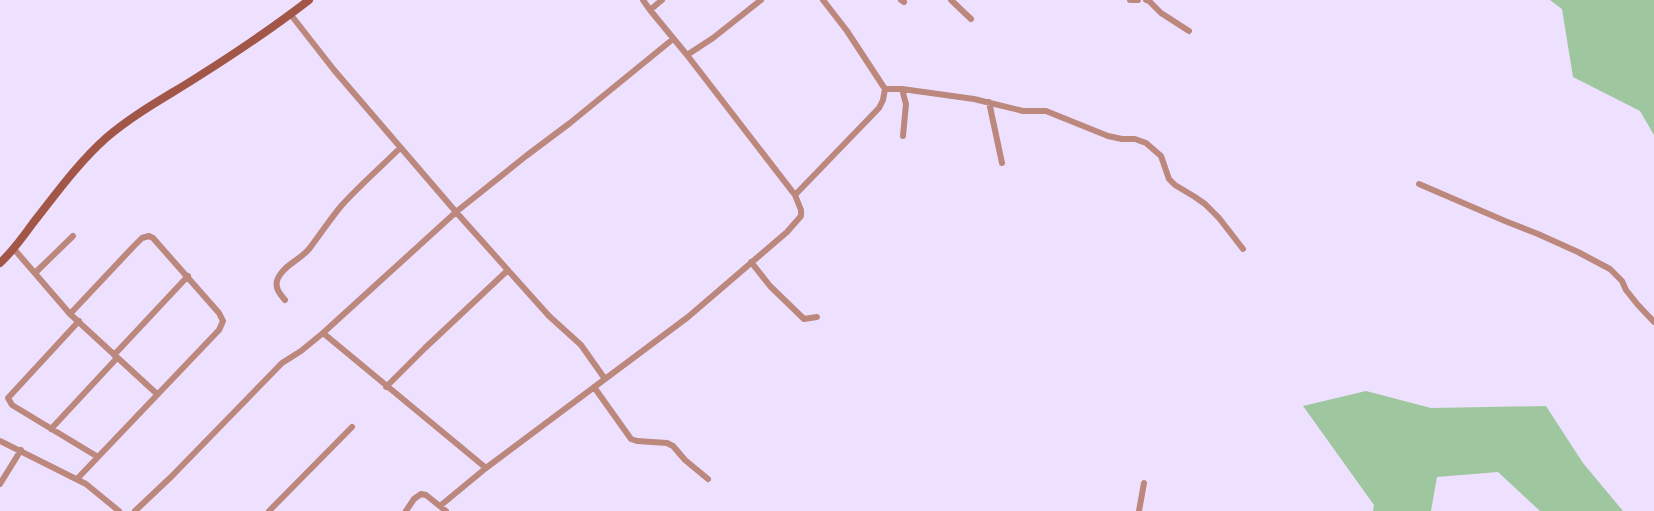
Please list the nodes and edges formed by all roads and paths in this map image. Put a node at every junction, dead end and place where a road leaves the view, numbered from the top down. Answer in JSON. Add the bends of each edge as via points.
{"nodes":[{"id":1,"x":309,"y":0,"type":"edge"},
{"id":2,"x":643,"y":0,"type":"edge"},
{"id":3,"x":662,"y":0,"type":"edge"},
{"id":4,"x":761,"y":0,"type":"edge"},
{"id":5,"x":822,"y":0,"type":"edge"},
{"id":6,"x":950,"y":0,"type":"edge"},
{"id":7,"x":1130,"y":0,"type":"edge"},
{"id":8,"x":1138,"y":0,"type":"edge"},
{"id":9,"x":1146,"y":0,"type":"edge"},
{"id":10,"x":650,"y":10,"type":"junction"},
{"id":11,"x":291,"y":14,"type":"junction"},
{"id":12,"x":971,"y":19,"type":"dead end"},
{"id":13,"x":1188,"y":30,"type":"dead end"},
{"id":14,"x":673,"y":39,"type":"junction"},
{"id":15,"x":687,"y":55,"type":"junction"},
{"id":16,"x":885,"y":89,"type":"junction"},
{"id":17,"x":902,"y":89,"type":"junction"},
{"id":18,"x":989,"y":102,"type":"junction"},
{"id":19,"x":903,"y":136,"type":"dead end"},
{"id":20,"x":400,"y":148,"type":"junction"},
{"id":21,"x":1002,"y":163,"type":"dead end"},
{"id":22,"x":1419,"y":184,"type":"dead end"},
{"id":23,"x":795,"y":195,"type":"junction"},
{"id":24,"x":456,"y":212,"type":"junction"},
{"id":25,"x":73,"y":236,"type":"dead end"},
{"id":26,"x":14,"y":249,"type":"junction"},
{"id":27,"x":1243,"y":249,"type":"dead end"},
{"id":28,"x":751,"y":262,"type":"junction"},
{"id":29,"x":0,"y":263,"type":"edge"},
{"id":30,"x":508,"y":270,"type":"junction"},
{"id":31,"x":35,"y":273,"type":"junction"},
{"id":32,"x":188,"y":276,"type":"junction"},
{"id":33,"x":284,"y":300,"type":"dead end"},
{"id":34,"x":70,"y":314,"type":"junction"},
{"id":35,"x":817,"y":317,"type":"dead end"},
{"id":36,"x":78,"y":322,"type":"junction"},
{"id":37,"x":1654,"y":322,"type":"edge"},
{"id":38,"x":322,"y":333,"type":"junction"},
{"id":39,"x":115,"y":357,"type":"junction"},
{"id":40,"x":605,"y":379,"type":"junction"},
{"id":41,"x":386,"y":387,"type":"junction"},
{"id":42,"x":594,"y":387,"type":"junction"},
{"id":43,"x":157,"y":394,"type":"junction"},
{"id":44,"x":352,"y":427,"type":"dead end"},
{"id":45,"x":51,"y":429,"type":"junction"},
{"id":46,"x":0,"y":441,"type":"edge"},
{"id":47,"x":21,"y":450,"type":"junction"},
{"id":48,"x":98,"y":457,"type":"junction"},
{"id":49,"x":486,"y":468,"type":"junction"},
{"id":50,"x":77,"y":479,"type":"junction"},
{"id":51,"x":708,"y":479,"type":"dead end"},
{"id":52,"x":1144,"y":483,"type":"dead end"},
{"id":53,"x":0,"y":484,"type":"edge"},
{"id":54,"x":440,"y":506,"type":"junction"},
{"id":55,"x":118,"y":511,"type":"edge"},
{"id":56,"x":135,"y":511,"type":"edge"},
{"id":57,"x":269,"y":511,"type":"edge"},
{"id":58,"x":406,"y":511,"type":"edge"},
{"id":59,"x":446,"y":511,"type":"edge"},
{"id":60,"x":1139,"y":511,"type":"edge"}],
"edges":[{"from":1,"to":11,"type":"main road"},
{"from":2,"to":10,"type":"street"},
{"from":3,"to":10,"type":"street"},
{"from":4,"to":15,"type":"street"},
{"from":5,"to":16,"type":"street","via":[[847,31]]},
{"from":6,"to":12,"type":"street"},
{"from":7,"to":8,"type":"street"},
{"from":9,"to":13,"type":"street"},
{"from":10,"to":14,"type":"street"},
{"from":11,"to":20,"type":"street"},
{"from":11,"to":26,"type":"main road","via":[[199,76],[141,111],[107,138],[73,173]]},
{"from":14,"to":15,"type":"street"},
{"from":14,"to":24,"type":"street"},
{"from":15,"to":23,"type":"street"},
{"from":16,"to":17,"type":"street"},
{"from":16,"to":23,"type":"street","via":[[879,108]]},
{"from":17,"to":18,"type":"street"},
{"from":17,"to":19,"type":"street","via":[[906,104]]},
{"from":18,"to":21,"type":"street"},
{"from":18,"to":27,"type":"street","via":[[1023,111],[1046,111],[1108,136],[1146,143],[1161,156],[1169,179],[1219,218]]},
{"from":20,"to":24,"type":"street"},
{"from":20,"to":33,"type":"street","via":[[343,204],[308,250],[278,277],[277,291]]},
{"from":22,"to":37,"type":"street","via":[[1578,252],[1610,270],[1622,281],[1626,290]]},
{"from":23,"to":28,"type":"street","via":[[802,216]]},
{"from":24,"to":30,"type":"street"},
{"from":24,"to":38,"type":"street"},
{"from":25,"to":31,"type":"street"},
{"from":26,"to":29,"type":"main road"},
{"from":26,"to":31,"type":"street"},
{"from":28,"to":35,"type":"street","via":[[799,316],[804,319]]},
{"from":28,"to":40,"type":"street","via":[[688,317]]},
{"from":30,"to":40,"type":"street","via":[[549,316],[581,344]]},
{"from":30,"to":41,"type":"street"},
{"from":31,"to":34,"type":"street"},
{"from":32,"to":34,"type":"street","via":[[154,238],[142,238]]},
{"from":32,"to":39,"type":"street"},
{"from":32,"to":43,"type":"street","via":[[219,313],[223,322],[219,330]]},
{"from":34,"to":36,"type":"street"},
{"from":36,"to":39,"type":"street"},
{"from":36,"to":45,"type":"street","via":[[8,398],[12,405]]},
{"from":38,"to":41,"type":"street"},
{"from":38,"to":56,"type":"street","via":[[282,363]]},
{"from":39,"to":43,"type":"street"},
{"from":39,"to":45,"type":"street"},
{"from":40,"to":42,"type":"street"},
{"from":41,"to":49,"type":"street"},
{"from":42,"to":49,"type":"street"},
{"from":42,"to":51,"type":"street","via":[[631,439],[673,446]]},
{"from":43,"to":48,"type":"street"},
{"from":44,"to":57,"type":"street"},
{"from":45,"to":48,"type":"street"},
{"from":46,"to":47,"type":"street"},
{"from":47,"to":50,"type":"street"},
{"from":47,"to":53,"type":"street"},
{"from":48,"to":50,"type":"street"},
{"from":49,"to":54,"type":"street"},
{"from":50,"to":55,"type":"street"},
{"from":52,"to":60,"type":"street"},
{"from":54,"to":58,"type":"street","via":[[421,494]]},
{"from":54,"to":59,"type":"street"}]}
